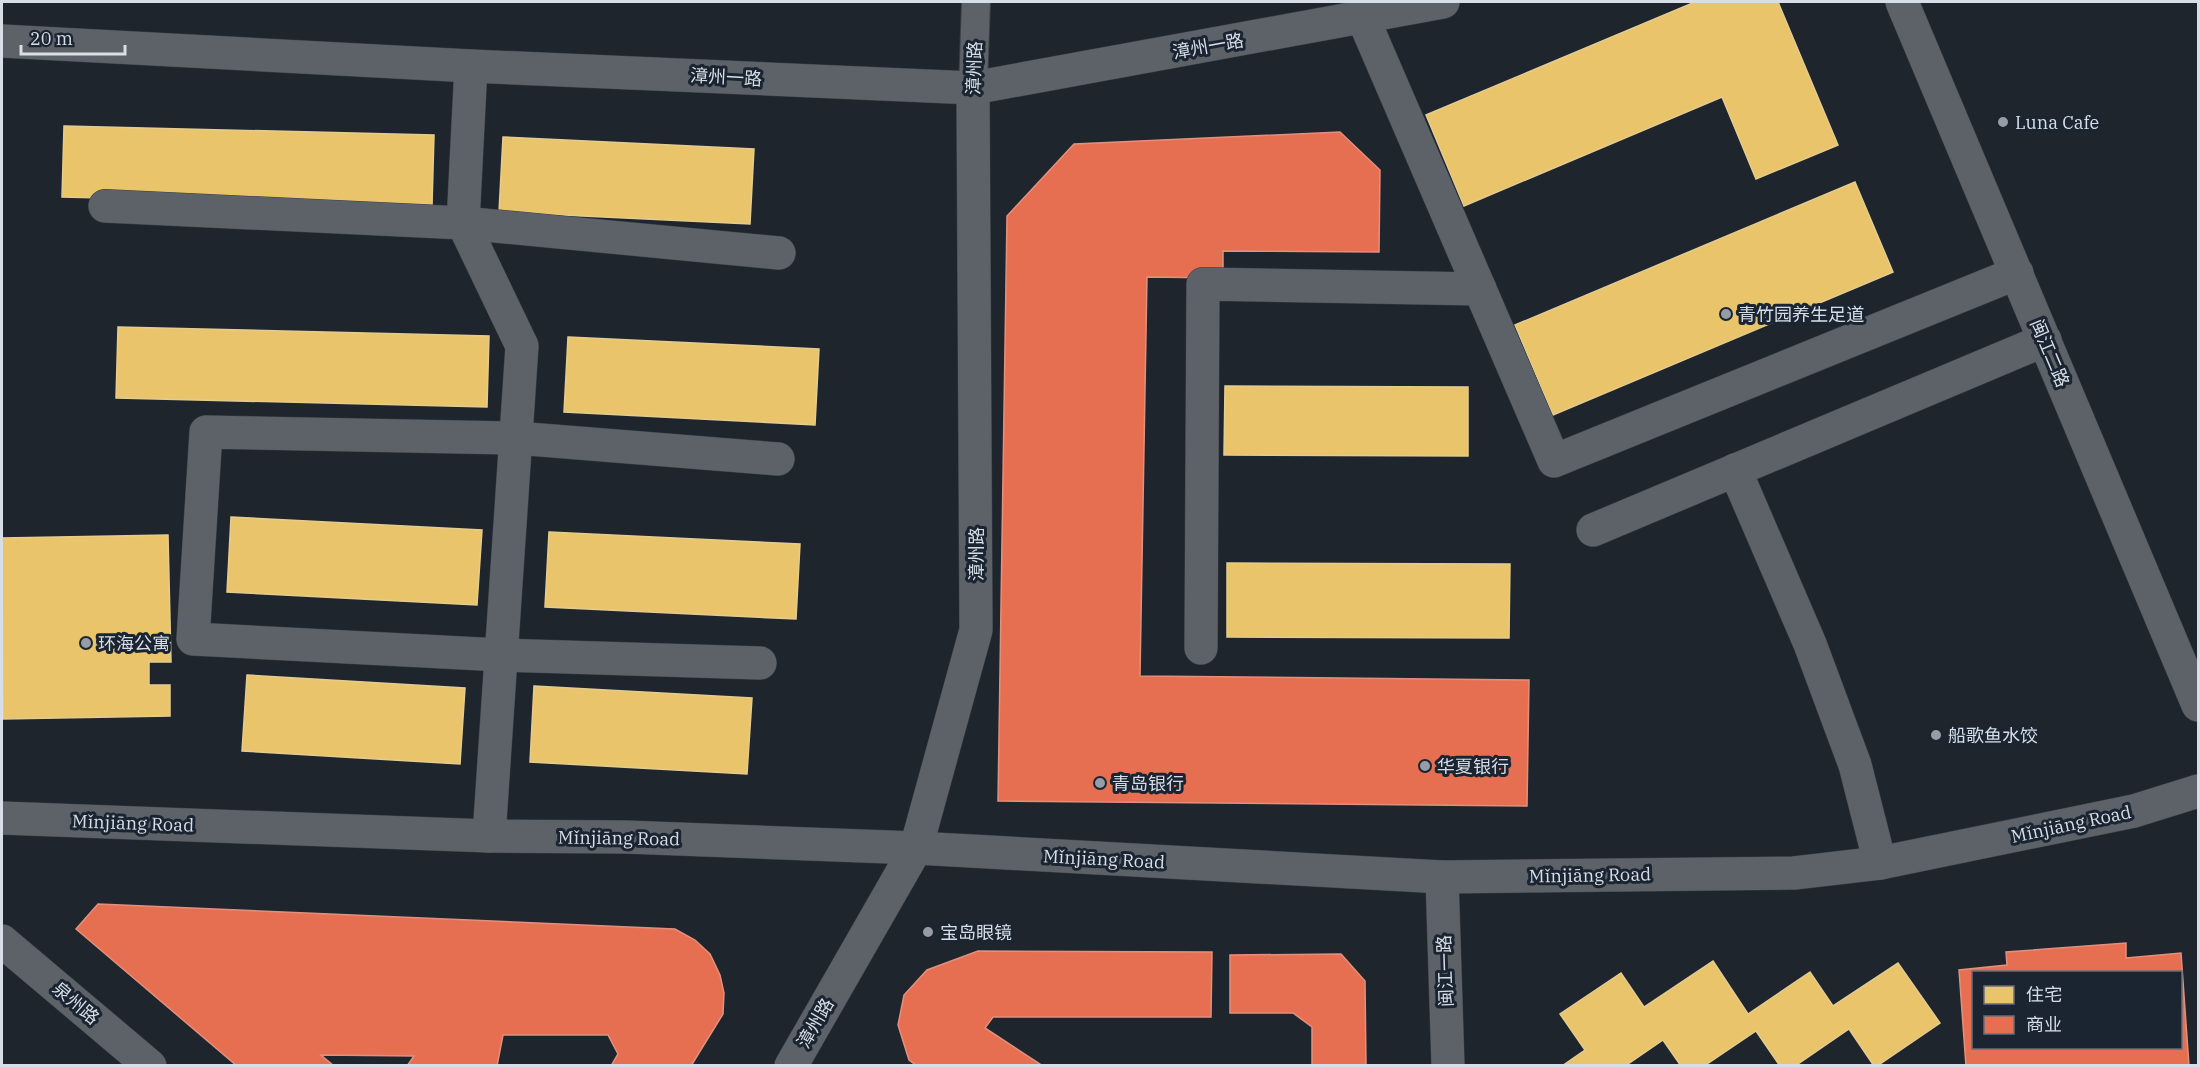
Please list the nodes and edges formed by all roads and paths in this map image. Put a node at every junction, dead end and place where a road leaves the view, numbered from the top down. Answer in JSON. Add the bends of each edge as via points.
{"nodes":[{"id":1,"x":976,"y":2,"type":"edge"},
{"id":2,"x":1443,"y":2,"type":"edge"},
{"id":3,"x":1902,"y":2,"type":"edge"},
{"id":4,"x":1363,"y":18,"type":"junction"},
{"id":5,"x":2,"y":41,"type":"edge"},
{"id":6,"x":471,"y":66,"type":"junction"},
{"id":7,"x":973,"y":88,"type":"junction"},
{"id":8,"x":105,"y":206,"type":"dead end"},
{"id":9,"x":463,"y":223,"type":"junction"},
{"id":10,"x":779,"y":253,"type":"dead end"},
{"id":11,"x":2017,"y":273,"type":"junction"},
{"id":12,"x":1480,"y":289,"type":"junction"},
{"id":13,"x":2045,"y":340,"type":"junction"},
{"id":14,"x":516,"y":438,"type":"junction"},
{"id":15,"x":778,"y":459,"type":"dead end"},
{"id":16,"x":1735,"y":471,"type":"junction"},
{"id":17,"x":1593,"y":530,"type":"dead end"},
{"id":18,"x":1201,"y":648,"type":"dead end"},
{"id":19,"x":501,"y":655,"type":"junction"},
{"id":20,"x":760,"y":663,"type":"dead end"},
{"id":21,"x":2199,"y":705,"type":"edge"},
{"id":22,"x":2199,"y":791,"type":"edge"},
{"id":23,"x":2,"y":819,"type":"edge"},
{"id":24,"x":489,"y":836,"type":"junction"},
{"id":25,"x":916,"y":848,"type":"junction"},
{"id":26,"x":1880,"y":863,"type":"junction"},
{"id":27,"x":1442,"y":877,"type":"junction"},
{"id":28,"x":2,"y":941,"type":"edge"},
{"id":29,"x":150,"y":1065,"type":"edge"},
{"id":30,"x":791,"y":1065,"type":"edge"},
{"id":31,"x":1448,"y":1065,"type":"edge"}],
"edges":[{"from":1,"to":7,"type":"street","name":"漳州路"},
{"from":2,"to":4,"type":"street","name":"漳州一路"},
{"from":3,"to":11,"type":"street","name":"闽江二路"},
{"from":4,"to":7,"type":"street","name":"漳州一路"},
{"from":4,"to":12,"type":"street"},
{"from":5,"to":6,"type":"street","name":"漳州一路"},
{"from":6,"to":7,"type":"street","name":"漳州一路"},
{"from":6,"to":9,"type":"street"},
{"from":7,"to":25,"type":"street","name":"漳州路","via":[[976,630]]},
{"from":8,"to":9,"type":"street"},
{"from":9,"to":10,"type":"street"},
{"from":9,"to":14,"type":"street","via":[[522,346]]},
{"from":11,"to":12,"type":"street","via":[[1554,460]]},
{"from":11,"to":13,"type":"street","name":"闽江二路"},
{"from":12,"to":18,"type":"street","via":[[1203,284]]},
{"from":13,"to":16,"type":"street"},
{"from":13,"to":21,"type":"street","name":"闽江二路"},
{"from":14,"to":15,"type":"street"},
{"from":14,"to":19,"type":"street"},
{"from":14,"to":19,"type":"street","via":[[206,432],[193,639]]},
{"from":16,"to":17,"type":"street"},
{"from":16,"to":26,"type":"street","via":[[1810,644],[1855,765]]},
{"from":19,"to":20,"type":"street"},
{"from":19,"to":24,"type":"street"},
{"from":22,"to":26,"type":"street","name":"Mǐnjiāng Road","via":[[2134,811]]},
{"from":23,"to":24,"type":"street","name":"Mǐnjiāng Road"},
{"from":24,"to":25,"type":"street","name":"Mǐnjiāng Road"},
{"from":25,"to":27,"type":"street","name":"Mǐnjiāng Road"},
{"from":25,"to":30,"type":"street","name":"漳州路"},
{"from":26,"to":27,"type":"street","name":"Mǐnjiāng Road","via":[[1794,873]]},
{"from":27,"to":31,"type":"street","name":"闽江一路"},
{"from":28,"to":29,"type":"street","name":"泉州路"}]}
